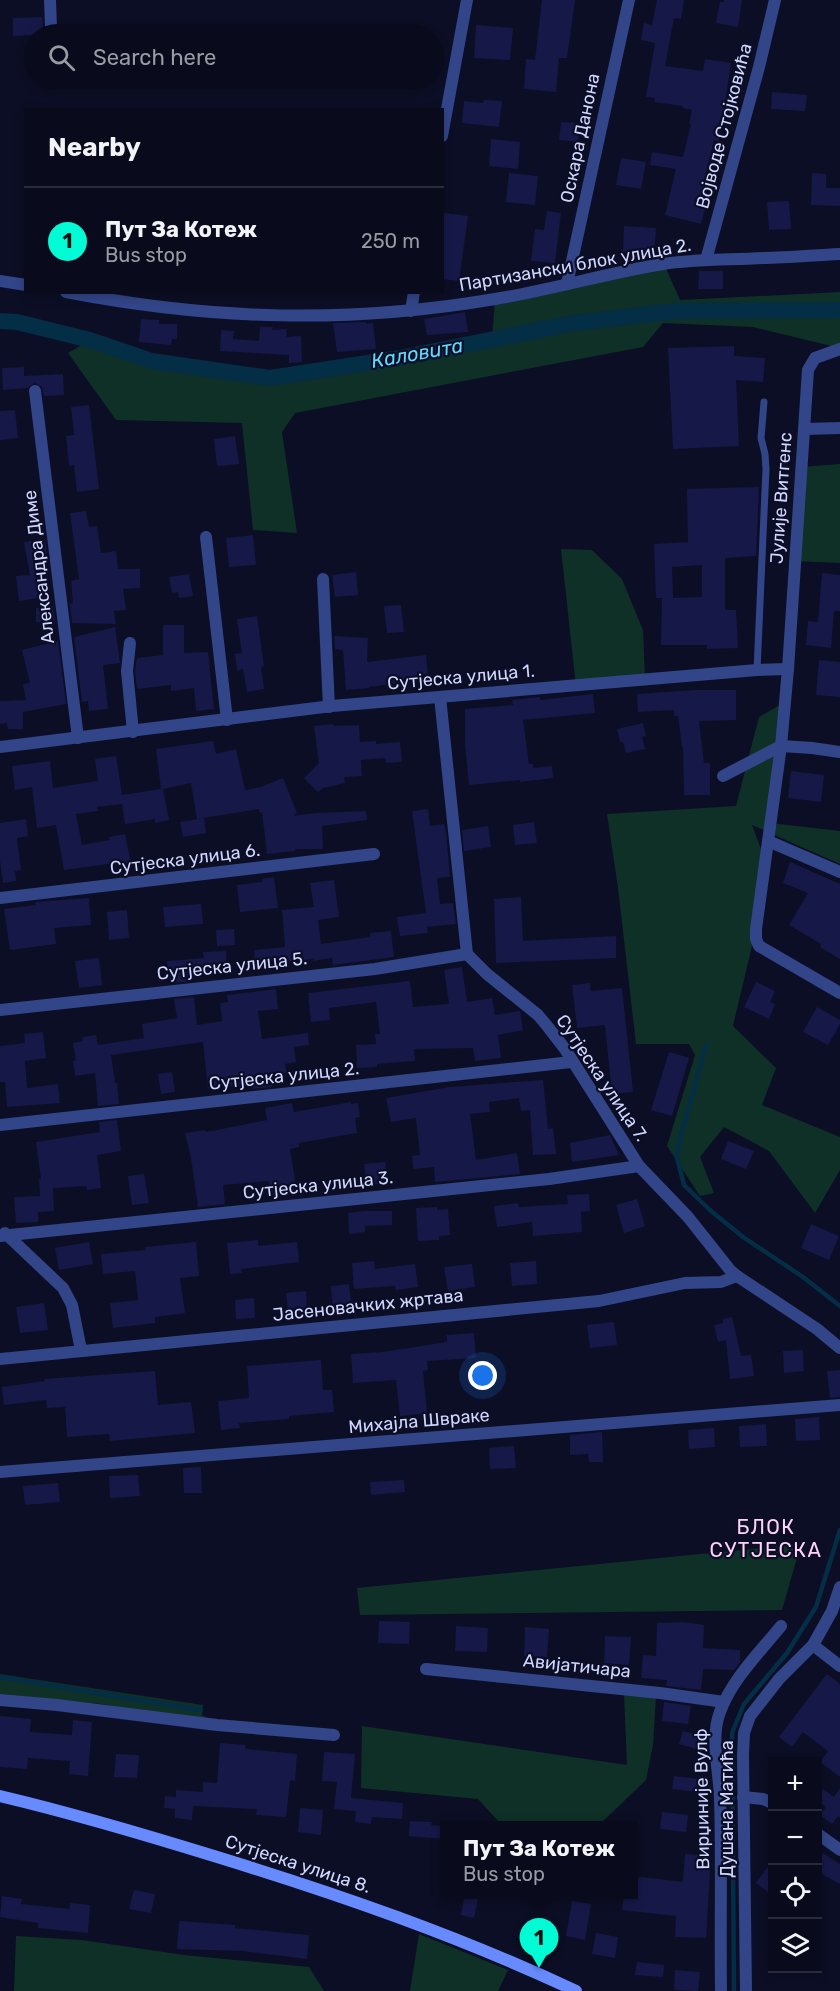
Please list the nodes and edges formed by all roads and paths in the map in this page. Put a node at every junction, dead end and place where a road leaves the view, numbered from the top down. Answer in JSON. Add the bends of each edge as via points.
{"nodes":[{"id":1,"x":50,"y":0,"type":"edge"},
{"id":2,"x":467,"y":0,"type":"edge"},
{"id":3,"x":629,"y":0,"type":"edge"},
{"id":4,"x":775,"y":0,"type":"edge"},
{"id":5,"x":51,"y":24,"type":"edge"},
{"id":6,"x":444,"y":125,"type":"edge"},
{"id":7,"x":840,"y":254,"type":"edge"},
{"id":8,"x":706,"y":260,"type":"junction"},
{"id":9,"x":0,"y":281,"type":"edge"},
{"id":10,"x":567,"y":284,"type":"junction"},
{"id":11,"x":24,"y":285,"type":"edge"},
{"id":12,"x":79,"y":294,"type":"edge"},
{"id":13,"x":414,"y":294,"type":"edge"},
{"id":14,"x":411,"y":311,"type":"junction"},
{"id":15,"x":840,"y":349,"type":"edge"},
{"id":16,"x":35,"y":391,"type":"dead end"},
{"id":17,"x":764,"y":402,"type":"dead end"},
{"id":18,"x":840,"y":428,"type":"edge"},
{"id":19,"x":804,"y":429,"type":"junction"},
{"id":20,"x":206,"y":537,"type":"dead end"},
{"id":21,"x":323,"y":579,"type":"dead end"},
{"id":22,"x":130,"y":643,"type":"dead end"},
{"id":23,"x":788,"y":669,"type":"junction"},
{"id":24,"x":757,"y":670,"type":"junction"},
{"id":25,"x":440,"y":697,"type":"junction"},
{"id":26,"x":329,"y":707,"type":"junction"},
{"id":27,"x":226,"y":720,"type":"junction"},
{"id":28,"x":133,"y":732,"type":"junction"},
{"id":29,"x":78,"y":738,"type":"junction"},
{"id":30,"x":781,"y":746,"type":"junction"},
{"id":31,"x":0,"y":747,"type":"edge"},
{"id":32,"x":840,"y":753,"type":"edge"},
{"id":33,"x":723,"y":776,"type":"dead end"},
{"id":34,"x":768,"y":841,"type":"junction"},
{"id":35,"x":374,"y":854,"type":"dead end"},
{"id":36,"x":840,"y":872,"type":"edge"},
{"id":37,"x":0,"y":898,"type":"edge"},
{"id":38,"x":466,"y":954,"type":"junction"},
{"id":39,"x":840,"y":993,"type":"edge"},
{"id":40,"x":0,"y":1010,"type":"edge"},
{"id":41,"x":571,"y":1062,"type":"junction"},
{"id":42,"x":0,"y":1125,"type":"edge"},
{"id":43,"x":639,"y":1166,"type":"junction"},
{"id":44,"x":2,"y":1234,"type":"edge"},
{"id":45,"x":737,"y":1276,"type":"junction"},
{"id":46,"x":840,"y":1348,"type":"edge"},
{"id":47,"x":81,"y":1350,"type":"junction"},
{"id":48,"x":0,"y":1359,"type":"edge"},
{"id":49,"x":840,"y":1405,"type":"edge"},
{"id":50,"x":0,"y":1472,"type":"edge"},
{"id":51,"x":840,"y":1587,"type":"edge"},
{"id":52,"x":781,"y":1626,"type":"dead end"},
{"id":53,"x":813,"y":1645,"type":"junction"},
{"id":54,"x":840,"y":1666,"type":"edge"},
{"id":55,"x":426,"y":1669,"type":"dead end"},
{"id":56,"x":0,"y":1700,"type":"edge"},
{"id":57,"x":724,"y":1702,"type":"junction"},
{"id":58,"x":334,"y":1735,"type":"dead end"},
{"id":59,"x":0,"y":1796,"type":"edge"},
{"id":60,"x":743,"y":1797,"type":"junction"},
{"id":61,"x":768,"y":1801,"type":"edge"},
{"id":62,"x":822,"y":1837,"type":"edge"},
{"id":63,"x":840,"y":1850,"type":"edge"},
{"id":64,"x":576,"y":1991,"type":"edge"},
{"id":65,"x":721,"y":1991,"type":"edge"},
{"id":66,"x":746,"y":1991,"type":"edge"}],
"edges":[{"from":1,"to":5,"type":"street"},
{"from":2,"to":6,"type":"street"},
{"from":3,"to":10,"type":"street","name":"Оскара Данона"},
{"from":4,"to":8,"type":"street","name":"Војводе Стојковића"},
{"from":7,"to":8,"type":"street","name":"Партизански блок улица 2."},
{"from":8,"to":10,"type":"street","name":"Партизански блок улица 2.","via":[[664,264]]},
{"from":9,"to":11,"type":"street"},
{"from":10,"to":14,"type":"street","name":"Партизански блок улица 2."},
{"from":12,"to":14,"type":"street","name":"Партизански блок улица 2.","via":[[249,316],[316,317]]},
{"from":13,"to":14,"type":"street"},
{"from":15,"to":19,"type":"street","name":"Јулије Витгенс","via":[[815,358],[808,370]]},
{"from":16,"to":29,"type":"street","name":"Александра Диме"},
{"from":17,"to":24,"type":"lane","via":[[761,438],[766,469]]},
{"from":18,"to":19,"type":"street"},
{"from":19,"to":23,"type":"street","name":"Јулије Витгенс"},
{"from":20,"to":27,"type":"street"},
{"from":21,"to":26,"type":"street"},
{"from":22,"to":28,"type":"street","via":[[127,671]]},
{"from":23,"to":24,"type":"street","name":"Сутјеска улица 1."},
{"from":23,"to":30,"type":"street"},
{"from":24,"to":25,"type":"street","name":"Сутјеска улица 1."},
{"from":25,"to":26,"type":"street","name":"Сутјеска улица 1."},
{"from":25,"to":38,"type":"street"},
{"from":26,"to":27,"type":"street","name":"Сутјеска улица 1."},
{"from":27,"to":28,"type":"street","name":"Сутјеска улица 1."},
{"from":28,"to":29,"type":"street","name":"Сутјеска улица 1."},
{"from":29,"to":31,"type":"street","name":"Сутјеска улица 1."},
{"from":30,"to":32,"type":"street"},
{"from":30,"to":33,"type":"street"},
{"from":30,"to":34,"type":"street"},
{"from":34,"to":36,"type":"street"},
{"from":34,"to":39,"type":"street","via":[[756,930],[759,946]]},
{"from":35,"to":37,"type":"street","name":"Сутјеска улица 6."},
{"from":38,"to":40,"type":"street","name":"Сутјеска улица 5.","via":[[375,969]]},
{"from":38,"to":41,"type":"street","name":"Сутјеска улица 7.","via":[[538,1016]]},
{"from":41,"to":42,"type":"street","name":"Сутјеска улица 2."},
{"from":41,"to":43,"type":"street","name":"Сутјеска улица 7."},
{"from":43,"to":44,"type":"street","name":"Сутјеска улица 3.","via":[[549,1179]]},
{"from":43,"to":45,"type":"street","name":"Сутјеска улица 7."},
{"from":44,"to":47,"type":"street","via":[[69,1296]]},
{"from":45,"to":46,"type":"street","name":"Сутјеска улица 7."},
{"from":45,"to":47,"type":"street","name":"Јасеновачких жртава","via":[[721,1282],[686,1283],[599,1301]]},
{"from":47,"to":48,"type":"street","name":"Јасеновачких жртава"},
{"from":49,"to":50,"type":"street","name":"Михајла Швраке"},
{"from":51,"to":53,"type":"street","name":"Душана Матића"},
{"from":52,"to":57,"type":"street","name":"Вирџиније Вулф"},
{"from":53,"to":54,"type":"street"},
{"from":53,"to":60,"type":"street","name":"Душана Матића","via":[[779,1679],[748,1720],[743,1748]]},
{"from":55,"to":57,"type":"street","name":"Авијатичара"},
{"from":56,"to":58,"type":"street"},
{"from":57,"to":65,"type":"street","name":"Вирџиније Вулф","via":[[716,1747],[720,1795]]},
{"from":59,"to":64,"type":"street","name":"Сутјеска улица 8.","via":[[132,1831],[334,1894],[448,1935]]},
{"from":60,"to":61,"type":"street"},
{"from":60,"to":66,"type":"street","name":"Душана Матића"},
{"from":62,"to":63,"type":"street"}]}
